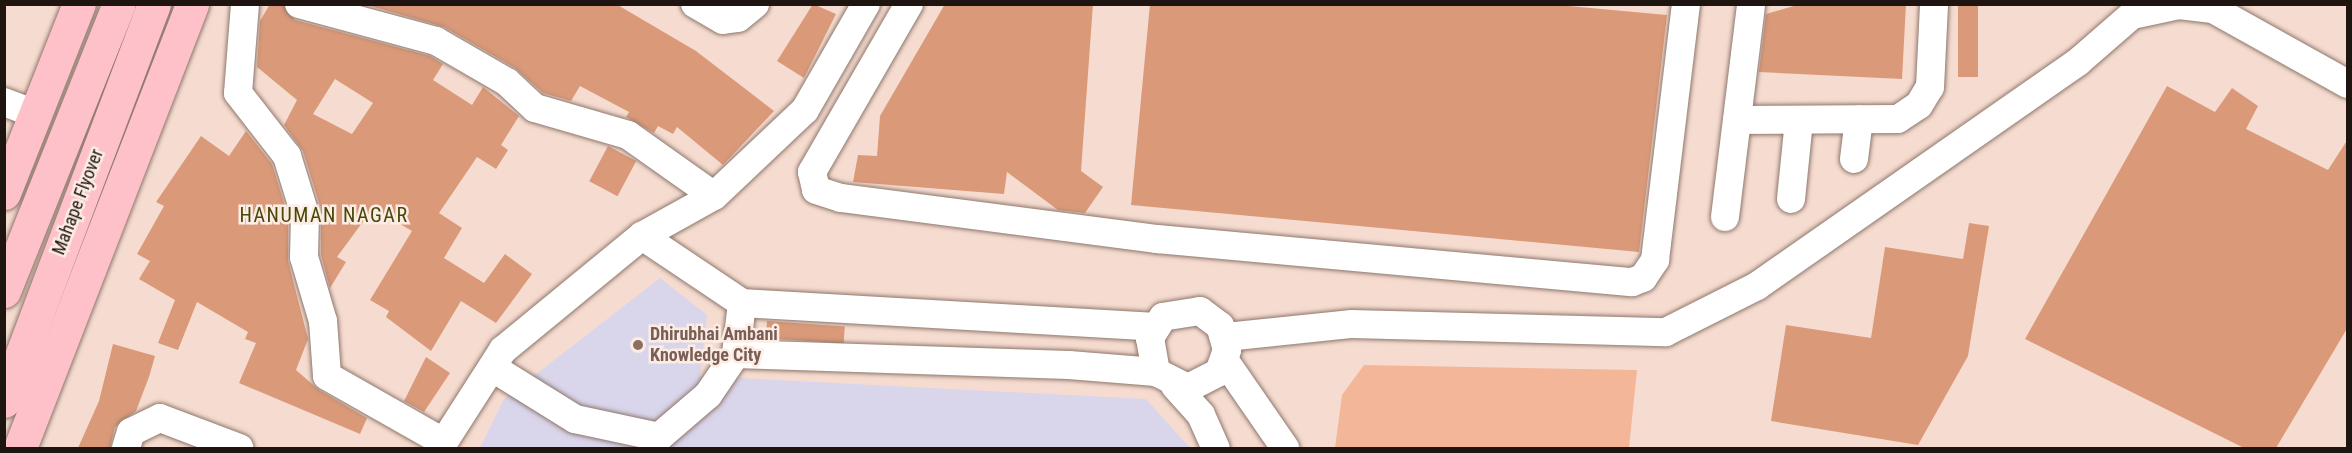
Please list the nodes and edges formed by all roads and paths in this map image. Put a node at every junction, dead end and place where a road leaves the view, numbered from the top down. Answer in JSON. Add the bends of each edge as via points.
{"nodes":[{"id":1,"x":79,"y":4,"type":"edge"},
{"id":2,"x":119,"y":4,"type":"edge"},
{"id":3,"x":154,"y":4,"type":"edge"},
{"id":4,"x":192,"y":4,"type":"edge"},
{"id":5,"x":245,"y":4,"type":"edge"},
{"id":6,"x":299,"y":4,"type":"edge"},
{"id":7,"x":695,"y":4,"type":"edge"},
{"id":8,"x":755,"y":4,"type":"edge"},
{"id":9,"x":866,"y":4,"type":"edge"},
{"id":10,"x":909,"y":4,"type":"edge"},
{"id":11,"x":1686,"y":4,"type":"edge"},
{"id":12,"x":1751,"y":4,"type":"edge"},
{"id":13,"x":1934,"y":4,"type":"edge"},
{"id":14,"x":2348,"y":84,"type":"edge"},
{"id":15,"x":4,"y":102,"type":"edge"},
{"id":16,"x":36,"y":114,"type":"junction"},
{"id":17,"x":1858,"y":119,"type":"junction"},
{"id":18,"x":1737,"y":120,"type":"junction"},
{"id":19,"x":1800,"y":120,"type":"junction"},
{"id":20,"x":1854,"y":159,"type":"dead end"},
{"id":21,"x":4,"y":193,"type":"edge"},
{"id":22,"x":714,"y":196,"type":"junction"},
{"id":23,"x":1791,"y":199,"type":"dead end"},
{"id":24,"x":1725,"y":217,"type":"dead end"},
{"id":25,"x":642,"y":236,"type":"junction"},
{"id":26,"x":4,"y":291,"type":"edge"},
{"id":27,"x":742,"y":303,"type":"junction"},
{"id":28,"x":1155,"y":327,"type":"junction"},
{"id":29,"x":1226,"y":349,"type":"junction"},
{"id":30,"x":736,"y":354,"type":"junction"},
{"id":31,"x":492,"y":368,"type":"junction"},
{"id":32,"x":1166,"y":379,"type":"junction"},
{"id":33,"x":4,"y":401,"type":"edge"},
{"id":34,"x":442,"y":445,"type":"edge"},
{"id":35,"x":20,"y":448,"type":"edge"},
{"id":36,"x":126,"y":448,"type":"edge"},
{"id":37,"x":239,"y":448,"type":"edge"},
{"id":38,"x":1216,"y":448,"type":"edge"},
{"id":39,"x":1285,"y":448,"type":"edge"}],
"edges":[{"from":1,"to":16,"type":"main road"},
{"from":2,"to":26,"type":"main road","name":"Mahape Flyover"},
{"from":3,"to":33,"type":"main road","name":"Mahape Flyover"},
{"from":4,"to":35,"type":"main road"},
{"from":5,"to":34,"type":"street","via":[[238,39],[238,93],[287,156],[305,214],[304,257],[323,321],[327,376]]},
{"from":6,"to":22,"type":"street","via":[[436,41],[507,82],[535,108],[628,135]]},
{"from":7,"to":8,"type":"street","via":[[723,20],[738,18]]},
{"from":9,"to":22,"type":"street","via":[[805,110]]},
{"from":10,"to":11,"type":"street","via":[[812,172],[816,190],[841,198],[1157,239],[1632,282],[1643,278],[1655,260]]},
{"from":12,"to":18,"type":"street"},
{"from":13,"to":17,"type":"street","via":[[1930,87],[1919,105],[1898,119]]},
{"from":14,"to":29,"type":"street","via":[[2213,9],[2179,5],[2132,15],[2078,62],[1756,286],[1666,332],[1353,324]]},
{"from":15,"to":16,"type":"street"},
{"from":16,"to":21,"type":"main road"},
{"from":17,"to":19,"type":"street"},
{"from":17,"to":20,"type":"street"},
{"from":18,"to":19,"type":"street"},
{"from":18,"to":24,"type":"street"},
{"from":19,"to":23,"type":"street"},
{"from":22,"to":25,"type":"street"},
{"from":25,"to":27,"type":"street"},
{"from":25,"to":31,"type":"street","via":[[512,343]]},
{"from":27,"to":28,"type":"street"},
{"from":27,"to":30,"type":"street"},
{"from":28,"to":29,"type":"street","via":[[1174,311],[1200,310]]},
{"from":28,"to":32,"type":"street","via":[[1148,350]]},
{"from":29,"to":32,"type":"street","via":[[1210,381]]},
{"from":29,"to":39,"type":"street"},
{"from":30,"to":31,"type":"street","via":[[708,395],[659,437],[575,419]]},
{"from":30,"to":32,"type":"street"},
{"from":31,"to":34,"type":"street"},
{"from":32,"to":38,"type":"street","via":[[1201,415]]},
{"from":36,"to":37,"type":"street","via":[[131,432],[160,418]]}]}
